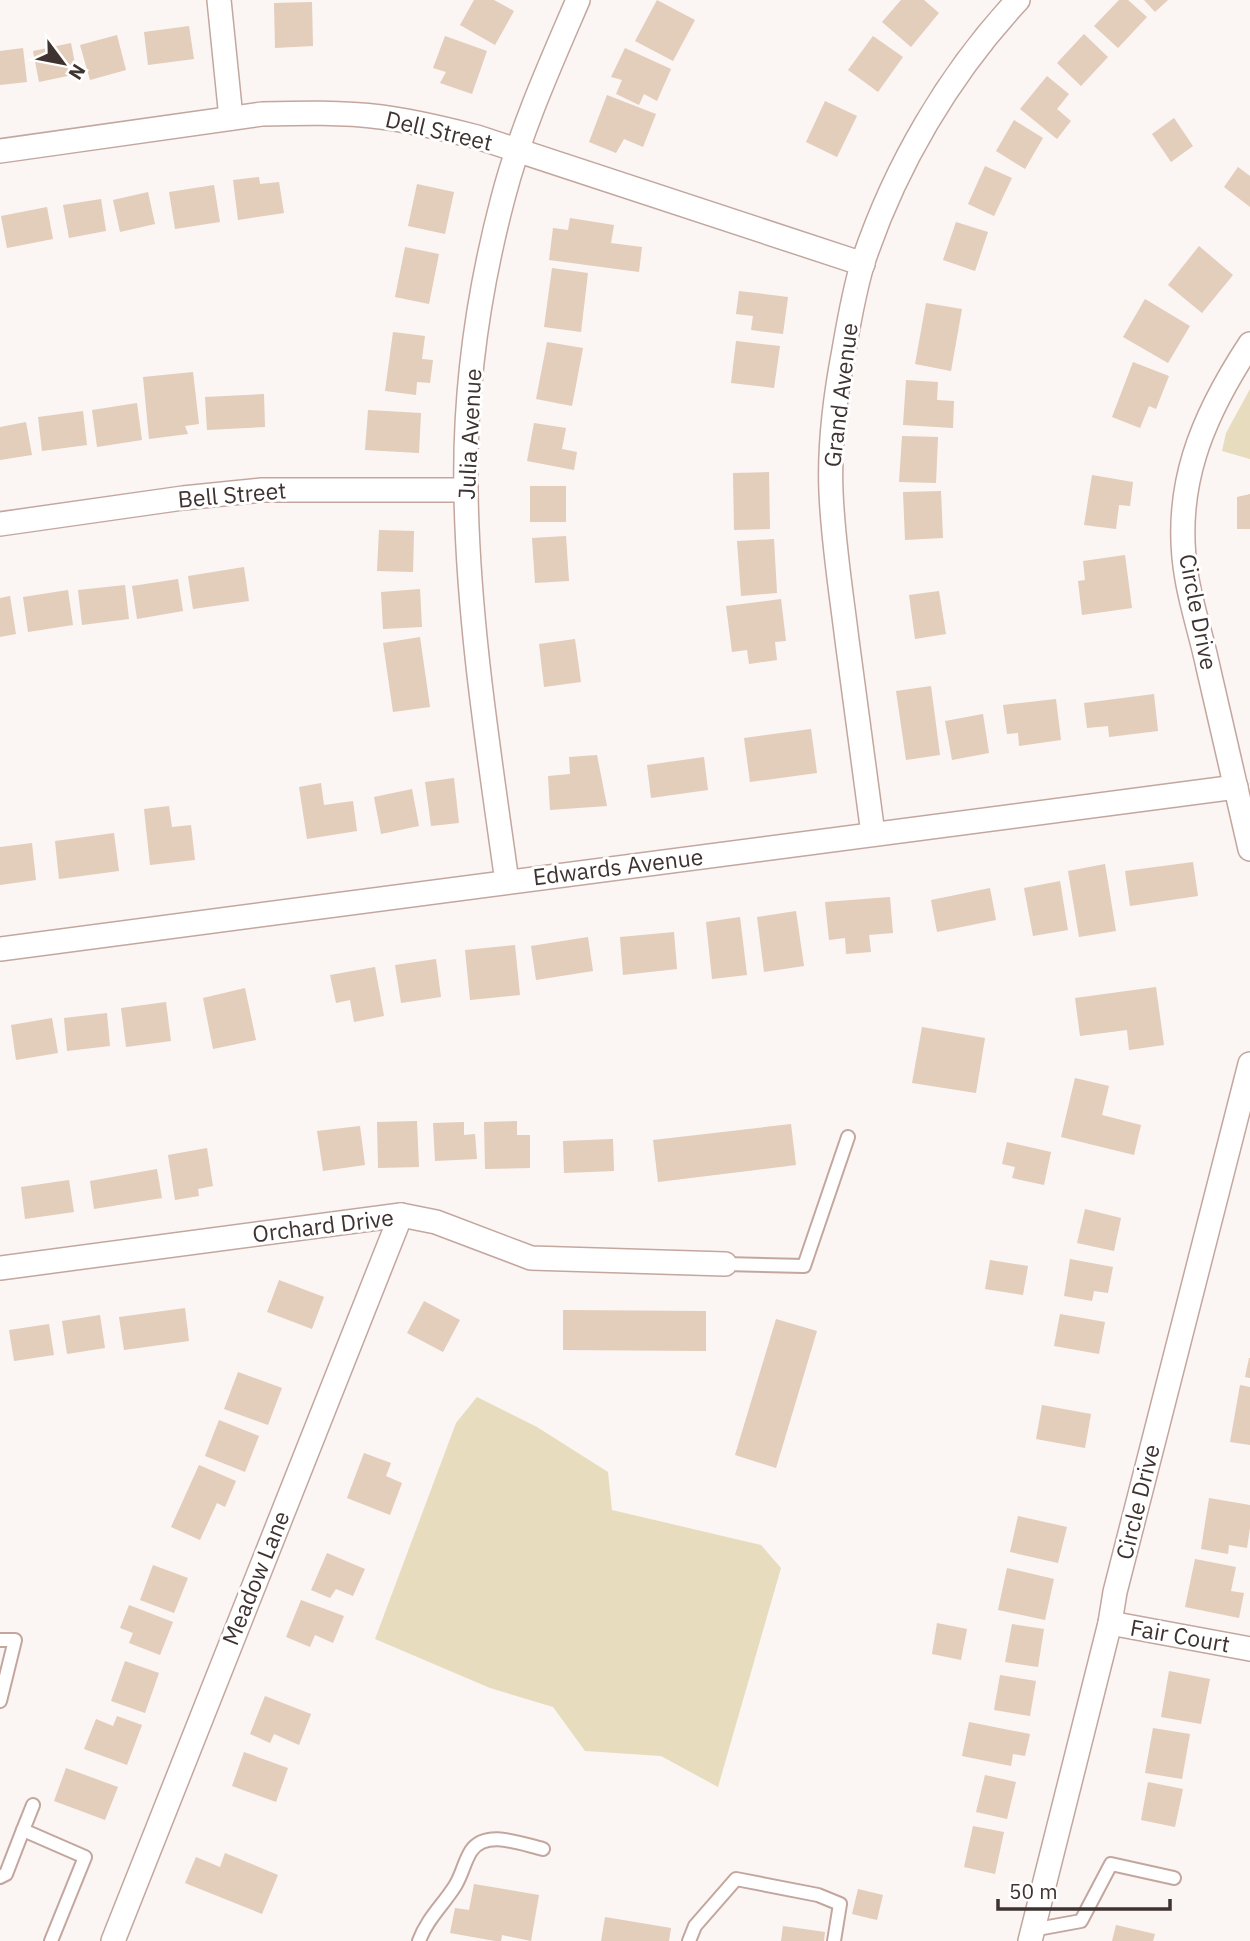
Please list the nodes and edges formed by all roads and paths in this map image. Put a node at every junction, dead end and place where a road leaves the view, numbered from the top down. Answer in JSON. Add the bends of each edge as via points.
{"nodes":[{"id":1,"x":219,"y":0,"type":"edge"},
{"id":2,"x":578,"y":0,"type":"edge"},
{"id":3,"x":1018,"y":0,"type":"edge"},
{"id":4,"x":231,"y":118,"type":"junction"},
{"id":5,"x":517,"y":151,"type":"junction"},
{"id":6,"x":0,"y":152,"type":"edge"},
{"id":7,"x":863,"y":264,"type":"junction"},
{"id":8,"x":1250,"y":344,"type":"edge"},
{"id":9,"x":466,"y":490,"type":"junction"},
{"id":10,"x":0,"y":524,"type":"edge"},
{"id":11,"x":1236,"y":787,"type":"junction"},
{"id":12,"x":873,"y":834,"type":"junction"},
{"id":13,"x":1250,"y":849,"type":"edge"},
{"id":14,"x":507,"y":882,"type":"junction"},
{"id":15,"x":0,"y":949,"type":"edge"},
{"id":16,"x":1250,"y":1065,"type":"edge"},
{"id":17,"x":848,"y":1137,"type":"dead end"},
{"id":18,"x":401,"y":1215,"type":"junction"},
{"id":19,"x":725,"y":1264,"type":"joint"},
{"id":20,"x":0,"y":1268,"type":"edge"},
{"id":21,"x":1110,"y":1623,"type":"junction"},
{"id":22,"x":0,"y":1640,"type":"edge"},
{"id":23,"x":1250,"y":1648,"type":"edge"},
{"id":24,"x":0,"y":1701,"type":"edge"},
{"id":25,"x":33,"y":1805,"type":"dead end"},
{"id":26,"x":23,"y":1830,"type":"junction"},
{"id":27,"x":543,"y":1849,"type":"dead end"},
{"id":28,"x":0,"y":1877,"type":"edge"},
{"id":29,"x":1174,"y":1878,"type":"dead end"},
{"id":30,"x":1031,"y":1935,"type":"edge"},
{"id":31,"x":51,"y":1941,"type":"edge"},
{"id":32,"x":113,"y":1941,"type":"edge"},
{"id":33,"x":419,"y":1941,"type":"edge"},
{"id":34,"x":689,"y":1941,"type":"edge"},
{"id":35,"x":834,"y":1941,"type":"edge"}],
"edges":[{"from":1,"to":4,"type":"street"},
{"from":2,"to":5,"type":"street","name":"Julia Avenue"},
{"from":3,"to":7,"type":"street","name":"Grand Avenue","via":[[962,68],[934,111],[908,156]]},
{"from":4,"to":5,"type":"street","name":"Dell Street","via":[[304,113],[382,117],[429,125]]},
{"from":4,"to":6,"type":"street","name":"Dell Street"},
{"from":5,"to":7,"type":"street","name":"Dell Street"},
{"from":5,"to":9,"type":"street","name":"Julia Avenue","via":[[493,237],[477,321]]},
{"from":7,"to":12,"type":"street","name":"Grand Avenue","via":[[839,377],[831,491]]},
{"from":8,"to":11,"type":"street","name":"Circle Drive","via":[[1199,437],[1183,525],[1187,581]]},
{"from":9,"to":10,"type":"street","name":"Bell Street","via":[[262,490]]},
{"from":9,"to":14,"type":"street","name":"Julia Avenue","via":[[479,670]]},
{"from":11,"to":12,"type":"street","name":"Edwards Avenue"},
{"from":11,"to":13,"type":"street","name":"Circle Drive"},
{"from":12,"to":14,"type":"street","name":"Edwards Avenue"},
{"from":14,"to":15,"type":"street","name":"Edwards Avenue"},
{"from":16,"to":21,"type":"street","name":"Circle Drive"},
{"from":17,"to":19,"type":"lane","via":[[804,1266]]},
{"from":18,"to":19,"type":"street","name":"Orchard Drive","via":[[436,1222],[531,1258]]},
{"from":18,"to":20,"type":"street","name":"Orchard Drive"},
{"from":18,"to":32,"type":"street","name":"Meadow Lane"},
{"from":21,"to":23,"type":"street","name":"Fair Court"},
{"from":21,"to":30,"type":"street","name":"Circle Drive"},
{"from":22,"to":24,"type":"lane","via":[[15,1640]]},
{"from":25,"to":26,"type":"lane"},
{"from":26,"to":28,"type":"lane","via":[[6,1874]]},
{"from":26,"to":31,"type":"lane","via":[[85,1857]]},
{"from":27,"to":33,"type":"lane","via":[[497,1838],[479,1842]]},
{"from":29,"to":30,"type":"lane","via":[[1111,1864],[1081,1921]]},
{"from":34,"to":35,"type":"lane","via":[[695,1926],[736,1879],[818,1895],[840,1904]]}]}
